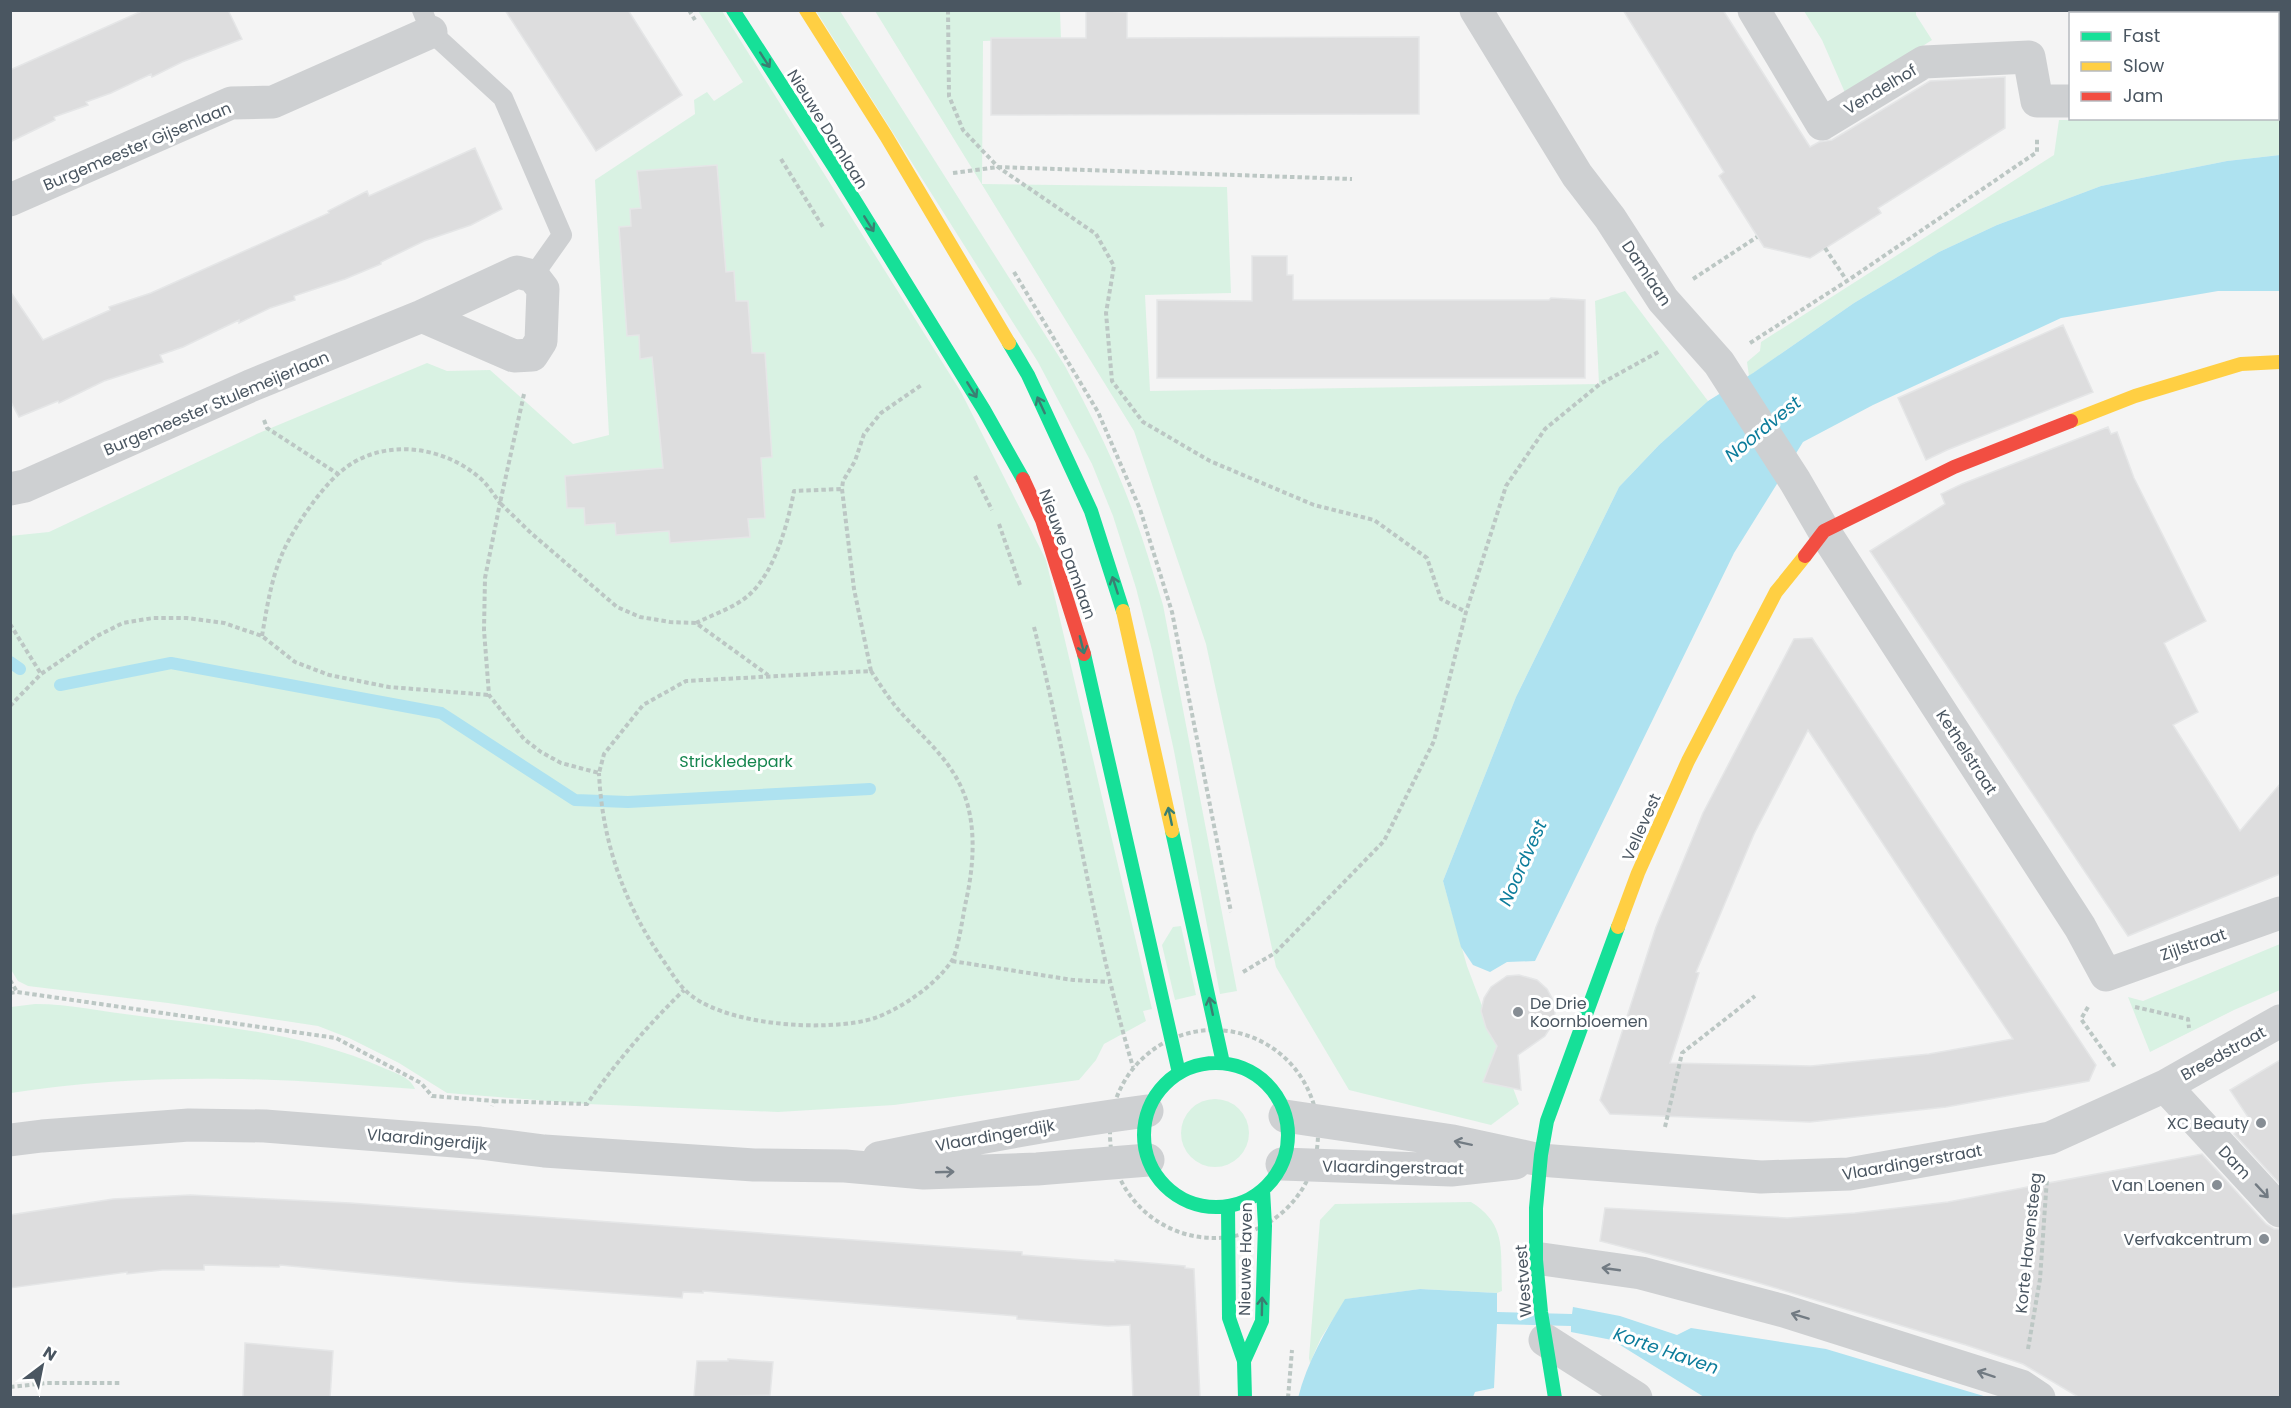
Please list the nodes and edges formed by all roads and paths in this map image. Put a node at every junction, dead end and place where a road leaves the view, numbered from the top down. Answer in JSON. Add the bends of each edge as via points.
{"nodes":[{"id":1,"x":689,"y":10,"type":"edge"},
{"id":2,"x":733,"y":10,"type":"edge"},
{"id":3,"x":806,"y":10,"type":"edge"},
{"id":4,"x":948,"y":10,"type":"edge"},
{"id":5,"x":1476,"y":10,"type":"edge"},
{"id":6,"x":1754,"y":10,"type":"edge"},
{"id":7,"x":695,"y":20,"type":"dead end"},
{"id":8,"x":427,"y":21,"type":"edge"},
{"id":9,"x":2037,"y":101,"type":"junction"},
{"id":10,"x":2069,"y":101,"type":"edge"},
{"id":11,"x":775,"y":150,"type":"dead end"},
{"id":12,"x":998,"y":167,"type":"junction"},
{"id":13,"x":953,"y":173,"type":"dead end"},
{"id":14,"x":1352,"y":179,"type":"dead end"},
{"id":15,"x":10,"y":200,"type":"edge"},
{"id":16,"x":824,"y":228,"type":"dead end"},
{"id":17,"x":1757,"y":237,"type":"dead end"},
{"id":18,"x":1825,"y":248,"type":"dead end"},
{"id":19,"x":532,"y":276,"type":"junction"},
{"id":20,"x":1847,"y":280,"type":"junction"},
{"id":21,"x":1663,"y":300,"type":"junction"},
{"id":22,"x":422,"y":316,"type":"junction"},
{"id":23,"x":1693,"y":333,"type":"junction"},
{"id":24,"x":532,"y":355,"type":"junction"},
{"id":25,"x":2280,"y":362,"type":"edge"},
{"id":26,"x":1719,"y":363,"type":"junction"},
{"id":27,"x":917,"y":374,"type":"dead end"},
{"id":28,"x":923,"y":384,"type":"junction"},
{"id":29,"x":250,"y":386,"type":"junction"},
{"id":30,"x":929,"y":394,"type":"dead end"},
{"id":31,"x":974,"y":473,"type":"dead end"},
{"id":32,"x":338,"y":474,"type":"junction"},
{"id":33,"x":10,"y":489,"type":"edge"},
{"id":34,"x":842,"y":489,"type":"junction"},
{"id":35,"x":500,"y":502,"type":"junction"},
{"id":36,"x":994,"y":513,"type":"dead end"},
{"id":37,"x":999,"y":523,"type":"dead end"},
{"id":38,"x":1824,"y":531,"type":"junction"},
{"id":39,"x":1020,"y":586,"type":"dead end"},
{"id":40,"x":1466,"y":612,"type":"junction"},
{"id":41,"x":1031,"y":618,"type":"dead end"},
{"id":42,"x":696,"y":623,"type":"junction"},
{"id":43,"x":10,"y":624,"type":"edge"},
{"id":44,"x":262,"y":636,"type":"junction"},
{"id":45,"x":871,"y":671,"type":"junction"},
{"id":46,"x":41,"y":674,"type":"junction"},
{"id":47,"x":769,"y":676,"type":"junction"},
{"id":48,"x":489,"y":695,"type":"junction"},
{"id":49,"x":10,"y":706,"type":"edge"},
{"id":50,"x":599,"y":773,"type":"junction"},
{"id":51,"x":2280,"y":913,"type":"edge"},
{"id":52,"x":952,"y":961,"type":"junction"},
{"id":53,"x":1243,"y":972,"type":"dead end"},
{"id":54,"x":2106,"y":975,"type":"junction"},
{"id":55,"x":10,"y":980,"type":"edge"},
{"id":56,"x":1109,"y":982,"type":"junction"},
{"id":57,"x":684,"y":990,"type":"junction"},
{"id":58,"x":17,"y":992,"type":"junction"},
{"id":59,"x":10,"y":993,"type":"edge"},
{"id":60,"x":1755,"y":996,"type":"dead end"},
{"id":61,"x":2081,"y":1020,"type":"dead end"},
{"id":62,"x":2280,"y":1020,"type":"edge"},
{"id":63,"x":2182,"y":1035,"type":"dead end"},
{"id":64,"x":1251,"y":1037,"type":"dead end"},
{"id":65,"x":1223,"y":1063,"type":"junction"},
{"id":66,"x":2112,"y":1065,"type":"dead end"},
{"id":67,"x":1133,"y":1067,"type":"dead end"},
{"id":68,"x":1179,"y":1073,"type":"junction"},
{"id":69,"x":2165,"y":1086,"type":"junction"},
{"id":70,"x":494,"y":1101,"type":"junction"},
{"id":71,"x":1147,"y":1111,"type":"junction"},
{"id":72,"x":1285,"y":1116,"type":"junction"},
{"id":73,"x":1318,"y":1121,"type":"junction"},
{"id":74,"x":1665,"y":1127,"type":"dead end"},
{"id":75,"x":2050,"y":1138,"type":"junction"},
{"id":76,"x":10,"y":1140,"type":"edge"},
{"id":77,"x":480,"y":1143,"type":"junction"},
{"id":78,"x":1148,"y":1160,"type":"junction"},
{"id":79,"x":1540,"y":1160,"type":"junction"},
{"id":80,"x":1282,"y":1164,"type":"junction"},
{"id":81,"x":845,"y":1166,"type":"junction"},
{"id":82,"x":1263,"y":1190,"type":"junction"},
{"id":83,"x":1228,"y":1206,"type":"junction"},
{"id":84,"x":2280,"y":1211,"type":"edge"},
{"id":85,"x":1536,"y":1258,"type":"junction"},
{"id":86,"x":1545,"y":1340,"type":"junction"},
{"id":87,"x":1244,"y":1360,"type":"junction"},
{"id":88,"x":120,"y":1383,"type":"dead end"},
{"id":89,"x":10,"y":1387,"type":"edge"},
{"id":90,"x":2030,"y":1392,"type":"edge"},
{"id":91,"x":1245,"y":1398,"type":"edge"},
{"id":92,"x":1555,"y":1398,"type":"edge"},
{"id":93,"x":1636,"y":1398,"type":"edge"}],
"edges":[{"from":1,"to":7,"type":"path"},
{"from":2,"to":68,"type":"street","name":"Nieuwe Damlaan","one_way":true,"via":[[984,410],[1042,520],[1081,642]]},
{"from":65,"to":3,"type":"street","name":"Nieuwe Damlaan","one_way":true,"via":[[1124,613],[1091,511],[1028,375]]},
{"from":4,"to":12,"type":"path","via":[[949,96],[963,130]]},
{"from":5,"to":21,"type":"street","name":"Damlaan","via":[[1577,175]]},
{"from":6,"to":9,"type":"street","name":"Vendelhof","via":[[1822,124],[1924,62],[2029,57]]},
{"from":8,"to":15,"type":"street","name":"Burgemeester Gijsenlaan","via":[[273,102],[231,103]]},
{"from":8,"to":19,"type":"lane","name":"Burgemeester Gijsenlaan","via":[[503,98],[562,235]]},
{"from":9,"to":10,"type":"street"},
{"from":9,"to":20,"type":"path","via":[[2037,152]]},
{"from":11,"to":16,"type":"path"},
{"from":12,"to":13,"type":"path"},
{"from":12,"to":14,"type":"path"},
{"from":12,"to":40,"type":"path","via":[[1096,234],[1114,266],[1106,313],[1112,381],[1143,422],[1210,461],[1314,505],[1374,520],[1427,558],[1441,599]]},
{"from":17,"to":21,"type":"path"},
{"from":18,"to":20,"type":"path"},
{"from":19,"to":22,"type":"street","name":"Burgemeester Stulemeijerlaan","via":[[517,272]]},
{"from":19,"to":24,"type":"street","via":[[543,289],[542,341]]},
{"from":20,"to":26,"type":"path"},
{"from":21,"to":23,"type":"street","name":"Damlaan"},
{"from":22,"to":24,"type":"street","via":[[514,356]]},
{"from":22,"to":29,"type":"street","name":"Burgemeester Stulemeijerlaan"},
{"from":23,"to":26,"type":"street","name":"Damlaan"},
{"from":23,"to":40,"type":"path","via":[[1600,384],[1545,429],[1506,486]]},
{"from":24,"to":35,"type":"path"},
{"from":25,"to":38,"type":"street","via":[[2241,364],[2135,396],[1954,467]]},
{"from":26,"to":38,"type":"street","name":"Damlaan"},
{"from":27,"to":28,"type":"path"},
{"from":28,"to":30,"type":"path"},
{"from":28,"to":34,"type":"path","via":[[881,413],[864,434]]},
{"from":29,"to":32,"type":"path","via":[[267,428]]},
{"from":29,"to":33,"type":"street","name":"Burgemeester Stulemeijerlaan","via":[[26,486]]},
{"from":31,"to":36,"type":"path"},
{"from":32,"to":35,"type":"path","via":[[361,459],[397,448],[424,451],[452,458],[481,479]]},
{"from":32,"to":44,"type":"path","via":[[304,516],[283,551],[272,581]]},
{"from":34,"to":42,"type":"path","via":[[794,491],[788,525],[750,594]]},
{"from":34,"to":45,"type":"path","via":[[854,589]]},
{"from":35,"to":42,"type":"path","via":[[616,607],[640,617]]},
{"from":35,"to":48,"type":"path","via":[[485,578]]},
{"from":37,"to":39,"type":"path"},
{"from":38,"to":54,"type":"street","name":"Kethelstraat","via":[[2080,927]]},
{"from":38,"to":79,"type":"street","name":"Vellevest","via":[[1776,592],[1688,762],[1638,873],[1548,1121]]},
{"from":40,"to":53,"type":"path","via":[[1434,741],[1384,841],[1275,953]]},
{"from":41,"to":56,"type":"path","via":[[1050,690]]},
{"from":42,"to":47,"type":"path"},
{"from":43,"to":46,"type":"path"},
{"from":44,"to":46,"type":"path","via":[[224,623],[187,618],[123,623]]},
{"from":44,"to":48,"type":"path","via":[[296,662],[329,675],[389,687]]},
{"from":45,"to":47,"type":"path"},
{"from":45,"to":52,"type":"path","via":[[901,713],[936,748],[962,789],[972,821],[972,876]]},
{"from":46,"to":49,"type":"path"},
{"from":47,"to":50,"type":"path","via":[[686,681],[643,705],[604,754]]},
{"from":48,"to":50,"type":"path","via":[[524,739],[541,752],[561,763]]},
{"from":50,"to":57,"type":"path","via":[[603,815],[623,891],[648,940]]},
{"from":51,"to":54,"type":"street","name":"Zijlstraat"},
{"from":52,"to":56,"type":"path"},
{"from":52,"to":57,"type":"path","via":[[903,1005],[849,1024],[792,1025],[744,1018],[710,1008]]},
{"from":54,"to":63,"type":"path","via":[[2110,1001],[2188,1019],[2190,1027]]},
{"from":55,"to":58,"type":"path"},
{"from":56,"to":67,"type":"path"},
{"from":57,"to":70,"type":"path","via":[[646,1027],[586,1104]]},
{"from":58,"to":59,"type":"path"},
{"from":58,"to":70,"type":"path","via":[[336,1038],[421,1083],[432,1095]]},
{"from":60,"to":74,"type":"path","via":[[1682,1053]]},
{"from":61,"to":66,"type":"path"},
{"from":62,"to":69,"type":"street","name":"Breedstraat"},
{"from":64,"to":73,"type":"path","via":[[1283,1056],[1296,1070],[1314,1102]]},
{"from":65,"to":68,"type":"street","via":[[1195,1066]]},
{"from":65,"to":72,"type":"street","via":[[1244,1069],[1263,1081],[1274,1092]]},
{"from":68,"to":71,"type":"street","via":[[1155,1095]]},
{"from":69,"to":75,"type":"street","name":"Vlaardingerstraat"},
{"from":69,"to":84,"type":"street","name":"Dam","one_way":true},
{"from":70,"to":77,"type":"path"},
{"from":71,"to":78,"type":"street","via":[[1144,1144]]},
{"from":71,"to":81,"type":"street","name":"Vlaardingerdijk","via":[[957,1142]]},
{"from":72,"to":73,"type":"street","name":"Vlaardingerstraat"},
{"from":72,"to":80,"type":"street","via":[[1287,1140]]},
{"from":79,"to":73,"type":"street","name":"Vlaardingerstraat","one_way":true,"via":[[1453,1141]]},
{"from":75,"to":79,"type":"street","name":"Vlaardingerstraat","via":[[1849,1174],[1761,1178]]},
{"from":75,"to":90,"type":"path","name":"Korte Havensteeg"},
{"from":76,"to":77,"type":"street","name":"Vlaardingerdijk","via":[[189,1125],[265,1126]]},
{"from":77,"to":81,"type":"street","name":"Vlaardingerdijk","via":[[754,1165]]},
{"from":81,"to":78,"type":"street","name":"Vlaardingerdijk","one_way":true,"via":[[924,1173]]},
{"from":78,"to":83,"type":"street","via":[[1155,1175],[1179,1197],[1203,1206]]},
{"from":79,"to":80,"type":"street","name":"Vlaardingerstraat","via":[[1451,1170]]},
{"from":79,"to":85,"type":"street","name":"Westvest"},
{"from":80,"to":82,"type":"street"},
{"from":82,"to":83,"type":"street"},
{"from":87,"to":82,"type":"street","name":"Nieuwe Haven","one_way":true,"via":[[1262,1321]]},
{"from":83,"to":87,"type":"street","name":"Nieuwe Haven","via":[[1229,1318]]},
{"from":85,"to":86,"type":"street","name":"Westvest"},
{"from":90,"to":85,"type":"street","one_way":true,"via":[[1905,1348],[1751,1302],[1641,1273]]},
{"from":86,"to":92,"type":"street","name":"Westvest"},
{"from":86,"to":93,"type":"street"},
{"from":87,"to":91,"type":"street","name":"Nieuwe Haven"},
{"from":88,"to":89,"type":"path"}]}
